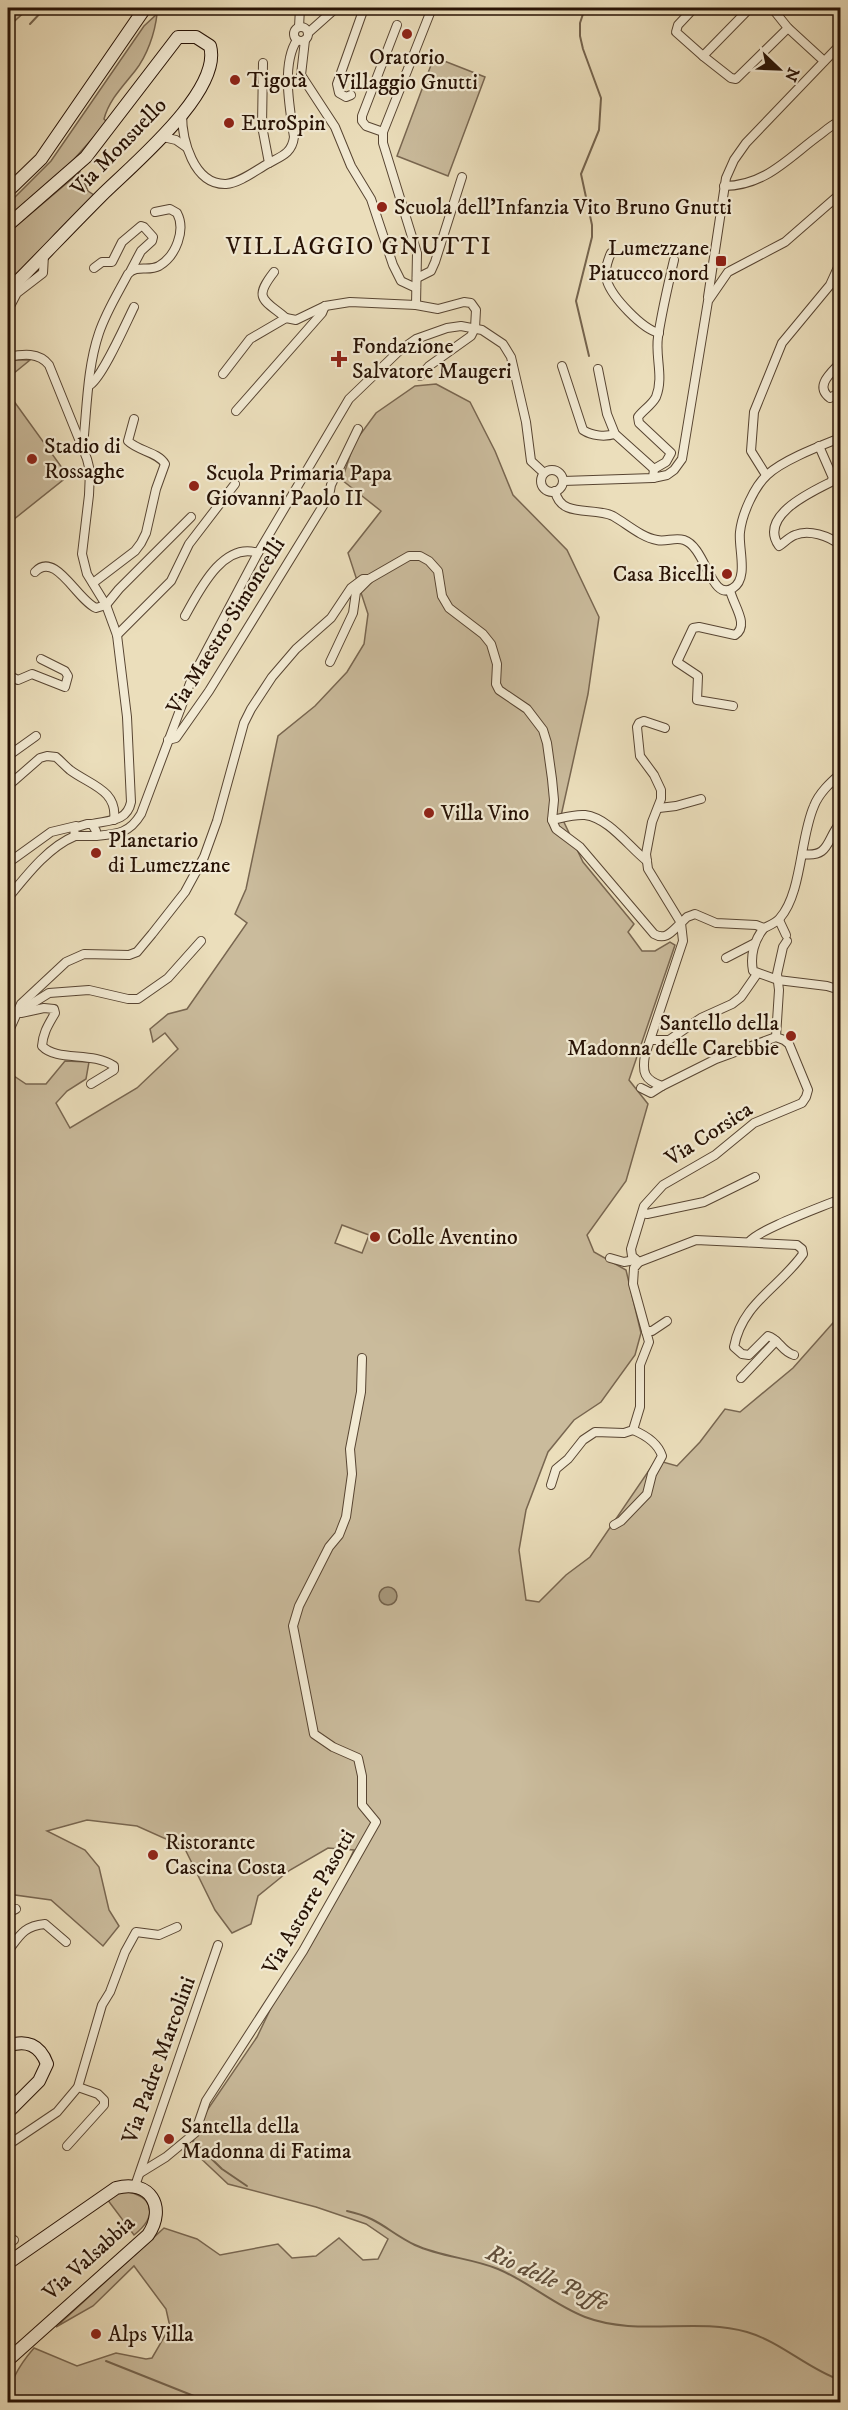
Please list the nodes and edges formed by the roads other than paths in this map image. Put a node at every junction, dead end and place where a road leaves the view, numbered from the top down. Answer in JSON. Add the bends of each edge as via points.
{"nodes":[{"id":1,"x":145,"y":8,"type":"edge"},
{"id":2,"x":300,"y":8,"type":"edge"},
{"id":3,"x":336,"y":8,"type":"edge"},
{"id":4,"x":364,"y":8,"type":"edge"},
{"id":5,"x":432,"y":8,"type":"edge"},
{"id":6,"x":694,"y":8,"type":"edge"},
{"id":7,"x":750,"y":8,"type":"edge"},
{"id":8,"x":772,"y":8,"type":"edge"},
{"id":9,"x":397,"y":25,"type":"dead end"},
{"id":10,"x":299,"y":27,"type":"junction"},
{"id":11,"x":788,"y":28,"type":"junction"},
{"id":12,"x":303,"y":38,"type":"junction"},
{"id":13,"x":840,"y":45,"type":"edge"},
{"id":14,"x":703,"y":56,"type":"junction"},
{"id":15,"x":824,"y":61,"type":"junction"},
{"id":16,"x":263,"y":63,"type":"dead end"},
{"id":17,"x":351,"y":95,"type":"dead end"},
{"id":18,"x":182,"y":114,"type":"junction"},
{"id":19,"x":840,"y":121,"type":"edge"},
{"id":20,"x":383,"y":132,"type":"junction"},
{"id":21,"x":164,"y":137,"type":"junction"},
{"id":22,"x":187,"y":148,"type":"junction"},
{"id":23,"x":268,"y":163,"type":"junction"},
{"id":24,"x":462,"y":177,"type":"dead end"},
{"id":25,"x":8,"y":186,"type":"edge"},
{"id":26,"x":724,"y":186,"type":"junction"},
{"id":27,"x":840,"y":194,"type":"edge"},
{"id":28,"x":155,"y":212,"type":"dead end"},
{"id":29,"x":8,"y":225,"type":"edge"},
{"id":30,"x":611,"y":254,"type":"dead end"},
{"id":31,"x":44,"y":255,"type":"junction"},
{"id":32,"x":674,"y":260,"type":"dead end"},
{"id":33,"x":840,"y":263,"type":"edge"},
{"id":34,"x":712,"y":266,"type":"junction"},
{"id":35,"x":94,"y":268,"type":"dead end"},
{"id":36,"x":131,"y":270,"type":"junction"},
{"id":37,"x":274,"y":272,"type":"dead end"},
{"id":38,"x":728,"y":272,"type":"junction"},
{"id":39,"x":417,"y":278,"type":"junction"},
{"id":40,"x":416,"y":288,"type":"junction"},
{"id":41,"x":8,"y":291,"type":"edge"},
{"id":42,"x":708,"y":301,"type":"junction"},
{"id":43,"x":416,"y":305,"type":"junction"},
{"id":44,"x":325,"y":306,"type":"junction"},
{"id":45,"x":134,"y":307,"type":"dead end"},
{"id":46,"x":8,"y":310,"type":"edge"},
{"id":47,"x":286,"y":318,"type":"junction"},
{"id":48,"x":475,"y":327,"type":"junction"},
{"id":49,"x":659,"y":333,"type":"junction"},
{"id":50,"x":8,"y":357,"type":"edge"},
{"id":51,"x":840,"y":363,"type":"edge"},
{"id":52,"x":562,"y":366,"type":"dead end"},
{"id":53,"x":598,"y":369,"type":"dead end"},
{"id":54,"x":223,"y":374,"type":"dead end"},
{"id":55,"x":420,"y":376,"type":"dead end"},
{"id":56,"x":90,"y":385,"type":"junction"},
{"id":57,"x":840,"y":392,"type":"edge"},
{"id":58,"x":236,"y":411,"type":"dead end"},
{"id":59,"x":134,"y":419,"type":"dead end"},
{"id":60,"x":358,"y":429,"type":"dead end"},
{"id":61,"x":615,"y":434,"type":"junction"},
{"id":62,"x":840,"y":438,"type":"edge"},
{"id":63,"x":819,"y":446,"type":"junction"},
{"id":64,"x":83,"y":449,"type":"junction"},
{"id":65,"x":544,"y":473,"type":"junction"},
{"id":66,"x":653,"y":473,"type":"junction"},
{"id":67,"x":766,"y":475,"type":"junction"},
{"id":68,"x":563,"y":481,"type":"junction"},
{"id":69,"x":235,"y":484,"type":"dead end"},
{"id":70,"x":555,"y":491,"type":"junction"},
{"id":71,"x":191,"y":517,"type":"dead end"},
{"id":72,"x":840,"y":545,"type":"edge"},
{"id":73,"x":258,"y":553,"type":"junction"},
{"id":74,"x":35,"y":572,"type":"dead end"},
{"id":75,"x":369,"y":579,"type":"junction"},
{"id":76,"x":93,"y":583,"type":"junction"},
{"id":77,"x":730,"y":591,"type":"junction"},
{"id":78,"x":840,"y":595,"type":"edge"},
{"id":79,"x":106,"y":605,"type":"junction"},
{"id":80,"x":840,"y":606,"type":"edge"},
{"id":81,"x":185,"y":616,"type":"dead end"},
{"id":82,"x":117,"y":635,"type":"junction"},
{"id":83,"x":41,"y":659,"type":"dead end"},
{"id":84,"x":330,"y":662,"type":"dead end"},
{"id":85,"x":8,"y":675,"type":"edge"},
{"id":86,"x":733,"y":706,"type":"dead end"},
{"id":87,"x":665,"y":728,"type":"dead end"},
{"id":88,"x":36,"y":736,"type":"dead end"},
{"id":89,"x":168,"y":740,"type":"junction"},
{"id":90,"x":8,"y":756,"type":"edge"},
{"id":91,"x":840,"y":774,"type":"edge"},
{"id":92,"x":8,"y":786,"type":"edge"},
{"id":93,"x":700,"y":799,"type":"dead end"},
{"id":94,"x":659,"y":808,"type":"junction"},
{"id":95,"x":114,"y":820,"type":"junction"},
{"id":96,"x":552,"y":820,"type":"junction"},
{"id":97,"x":840,"y":824,"type":"edge"},
{"id":98,"x":94,"y":830,"type":"junction"},
{"id":99,"x":72,"y":831,"type":"junction"},
{"id":100,"x":802,"y":854,"type":"junction"},
{"id":101,"x":647,"y":861,"type":"junction"},
{"id":102,"x":8,"y":863,"type":"edge"},
{"id":103,"x":8,"y":898,"type":"edge"},
{"id":104,"x":779,"y":920,"type":"junction"},
{"id":105,"x":681,"y":923,"type":"junction"},
{"id":106,"x":764,"y":928,"type":"junction"},
{"id":107,"x":201,"y":941,"type":"dead end"},
{"id":108,"x":755,"y":944,"type":"junction"},
{"id":109,"x":726,"y":958,"type":"dead end"},
{"id":110,"x":757,"y":974,"type":"junction"},
{"id":111,"x":778,"y":980,"type":"junction"},
{"id":112,"x":840,"y":990,"type":"edge"},
{"id":113,"x":17,"y":1013,"type":"junction"},
{"id":114,"x":8,"y":1033,"type":"edge"},
{"id":115,"x":776,"y":1037,"type":"junction"},
{"id":116,"x":651,"y":1040,"type":"junction"},
{"id":117,"x":90,"y":1084,"type":"dead end"},
{"id":118,"x":662,"y":1086,"type":"junction"},
{"id":119,"x":640,"y":1088,"type":"dead end"},
{"id":120,"x":755,"y":1178,"type":"dead end"},
{"id":121,"x":840,"y":1199,"type":"edge"},
{"id":122,"x":643,"y":1213,"type":"junction"},
{"id":123,"x":749,"y":1242,"type":"junction"},
{"id":124,"x":610,"y":1258,"type":"dead end"},
{"id":125,"x":637,"y":1261,"type":"junction"},
{"id":126,"x":667,"y":1321,"type":"dead end"},
{"id":127,"x":646,"y":1331,"type":"junction"},
{"id":128,"x":776,"y":1341,"type":"junction"},
{"id":129,"x":794,"y":1355,"type":"dead end"},
{"id":130,"x":362,"y":1358,"type":"dead end"},
{"id":131,"x":741,"y":1378,"type":"dead end"},
{"id":132,"x":633,"y":1430,"type":"junction"},
{"id":133,"x":551,"y":1485,"type":"dead end"},
{"id":134,"x":614,"y":1525,"type":"dead end"},
{"id":135,"x":177,"y":1927,"type":"dead end"},
{"id":136,"x":66,"y":1942,"type":"dead end"},
{"id":137,"x":218,"y":1945,"type":"dead end"},
{"id":138,"x":8,"y":1951,"type":"edge"},
{"id":139,"x":8,"y":2046,"type":"edge"},
{"id":140,"x":78,"y":2087,"type":"junction"},
{"id":141,"x":8,"y":2112,"type":"edge"},
{"id":142,"x":8,"y":2145,"type":"edge"},
{"id":143,"x":67,"y":2146,"type":"dead end"},
{"id":144,"x":140,"y":2173,"type":"junction"},
{"id":145,"x":135,"y":2186,"type":"junction"},
{"id":146,"x":8,"y":2237,"type":"edge"},
{"id":147,"x":8,"y":2245,"type":"edge"},
{"id":148,"x":8,"y":2263,"type":"edge"},
{"id":149,"x":8,"y":2360,"type":"edge"}],
"edges":[{"from":1,"to":25,"type":"main road","via":[[51,146],[23,177]]},
{"from":2,"to":10,"type":"street"},
{"from":3,"to":12,"type":"street"},
{"from":4,"to":17,"type":"street","via":[[336,84],[339,93]]},
{"from":5,"to":20,"type":"street"},
{"from":6,"to":14,"type":"street","via":[[676,32]]},
{"from":7,"to":14,"type":"street"},
{"from":8,"to":11,"type":"street"},
{"from":9,"to":20,"type":"street","via":[[362,116],[366,126]]},
{"from":10,"to":12,"type":"street","via":[[304,27]]},
{"from":10,"to":12,"type":"street","via":[[294,32]]},
{"from":11,"to":14,"type":"street","via":[[736,79]]},
{"from":11,"to":15,"type":"street"},
{"from":12,"to":23,"type":"street","via":[[291,53],[288,86],[293,146]]},
{"from":12,"to":40,"type":"street","via":[[301,75],[335,127],[351,166],[371,199],[401,281]]},
{"from":13,"to":15,"type":"street"},
{"from":15,"to":26,"type":"street","via":[[746,143]]},
{"from":16,"to":23,"type":"street","via":[[262,126]]},
{"from":18,"to":21,"type":"main road","name":"Via Monsuello"},
{"from":18,"to":22,"type":"street"},
{"from":18,"to":29,"type":"main road","name":"Via Monsuello","via":[[212,60],[210,46],[196,37],[178,37],[86,157]]},
{"from":19,"to":26,"type":"street","via":[[769,175]]},
{"from":20,"to":39,"type":"street","via":[[417,253]]},
{"from":21,"to":22,"type":"street"},
{"from":21,"to":31,"type":"main road","name":"Via Monsuello"},
{"from":22,"to":23,"type":"street","via":[[195,165],[216,183],[238,180]]},
{"from":24,"to":39,"type":"street","via":[[431,272]]},
{"from":26,"to":34,"type":"street"},
{"from":27,"to":38,"type":"street","via":[[785,242]]},
{"from":28,"to":36,"type":"street","via":[[170,209],[177,213],[181,221],[176,245],[159,266]]},
{"from":30,"to":49,"type":"street","via":[[606,279],[611,290],[643,326]]},
{"from":31,"to":41,"type":"main road","name":"Via Monsuello"},
{"from":31,"to":46,"type":"street","via":[[43,273],[17,293]]},
{"from":32,"to":49,"type":"street"},
{"from":33,"to":67,"type":"street","via":[[830,285],[782,343],[754,412],[751,451]]},
{"from":34,"to":38,"type":"street"},
{"from":34,"to":42,"type":"street"},
{"from":35,"to":36,"type":"street","via":[[102,262],[112,262],[122,242],[141,226],[153,237]]},
{"from":36,"to":56,"type":"street","via":[[98,335]]},
{"from":37,"to":47,"type":"street","via":[[261,293]]},
{"from":38,"to":42,"type":"street"},
{"from":39,"to":40,"type":"street"},
{"from":40,"to":43,"type":"street"},
{"from":42,"to":66,"type":"street","via":[[682,459],[667,475]]},
{"from":43,"to":44,"type":"street","via":[[365,301]]},
{"from":43,"to":48,"type":"street","via":[[438,309],[471,303],[476,310]]},
{"from":44,"to":47,"type":"street","via":[[296,320]]},
{"from":44,"to":58,"type":"street"},
{"from":45,"to":56,"type":"street"},
{"from":47,"to":54,"type":"street","via":[[250,339]]},
{"from":48,"to":55,"type":"street","via":[[471,336]]},
{"from":48,"to":65,"type":"street","via":[[503,344],[511,357],[531,461]]},
{"from":48,"to":73,"type":"street","via":[[447,328],[417,339],[349,399]]},
{"from":49,"to":66,"type":"street","via":[[657,395],[638,417],[639,423],[671,453]]},
{"from":50,"to":64,"type":"street","via":[[21,354],[44,359]]},
{"from":51,"to":57,"type":"street","via":[[823,385],[830,398]]},
{"from":52,"to":61,"type":"street","via":[[583,430]]},
{"from":53,"to":61,"type":"street"},
{"from":56,"to":64,"type":"street"},
{"from":59,"to":76,"type":"street","via":[[128,441],[165,464],[141,543]]},
{"from":60,"to":89,"type":"street","name":"Via Maestro Simoncelli","via":[[324,505],[209,691],[176,738]]},
{"from":61,"to":66,"type":"street"},
{"from":62,"to":63,"type":"street"},
{"from":63,"to":67,"type":"street"},
{"from":63,"to":72,"type":"street","via":[[833,478],[789,505],[777,525],[776,542],[779,546],[795,535],[807,533]]},
{"from":64,"to":76,"type":"street","via":[[90,471],[81,549]]},
{"from":65,"to":68,"type":"street","via":[[557,471]]},
{"from":65,"to":70,"type":"street","via":[[542,486]]},
{"from":66,"to":68,"type":"street"},
{"from":67,"to":77,"type":"street","via":[[740,529],[742,572],[737,586]]},
{"from":68,"to":70,"type":"street"},
{"from":69,"to":82,"type":"street","via":[[189,544],[171,581]]},
{"from":70,"to":77,"type":"street","via":[[556,498],[571,510],[599,511],[654,540],[683,539],[701,554],[716,587]]},
{"from":71,"to":79,"type":"street"},
{"from":73,"to":81,"type":"street","via":[[250,550],[231,555],[204,584]]},
{"from":73,"to":89,"type":"street","via":[[192,678]]},
{"from":74,"to":79,"type":"street","via":[[46,566],[56,569],[86,603],[96,608]]},
{"from":75,"to":84,"type":"street","via":[[356,592],[353,613]]},
{"from":75,"to":96,"type":"street","via":[[409,556],[420,556],[438,571],[442,596],[449,608],[491,644],[498,664],[499,690],[527,709],[543,730],[554,793]]},
{"from":75,"to":113,"type":"street","via":[[351,588],[332,618],[296,649],[251,709],[204,857],[185,892],[152,934],[129,956],[84,954],[66,962],[21,1004]]},
{"from":76,"to":79,"type":"street"},
{"from":77,"to":86,"type":"street","via":[[742,620],[740,633],[693,628],[677,662],[698,676],[697,700]]},
{"from":78,"to":80,"type":"street"},
{"from":79,"to":82,"type":"street"},
{"from":82,"to":95,"type":"street","via":[[127,717],[131,802],[125,815]]},
{"from":83,"to":85,"type":"street","via":[[65,671],[65,687],[32,674],[18,680]]},
{"from":87,"to":94,"type":"street","via":[[644,721],[637,727],[640,756],[661,790]]},
{"from":88,"to":90,"type":"street"},
{"from":89,"to":98,"type":"street","via":[[135,823],[125,832]]},
{"from":91,"to":100,"type":"street","via":[[814,804]]},
{"from":92,"to":95,"type":"street","via":[[40,758],[56,757],[107,793],[114,805]]},
{"from":93,"to":94,"type":"street"},
{"from":94,"to":101,"type":"street","via":[[652,822]]},
{"from":95,"to":98,"type":"street","via":[[103,821]]},
{"from":96,"to":101,"type":"street","via":[[585,815],[595,818]]},
{"from":96,"to":105,"type":"street","via":[[556,829],[580,847],[654,934],[666,937]]},
{"from":97,"to":100,"type":"street","via":[[824,851]]},
{"from":98,"to":99,"type":"street"},
{"from":98,"to":99,"type":"street"},
{"from":99,"to":102,"type":"street","via":[[51,832]]},
{"from":99,"to":103,"type":"street"},
{"from":100,"to":104,"type":"street","via":[[789,903]]},
{"from":101,"to":105,"type":"street"},
{"from":104,"to":106,"type":"street"},
{"from":104,"to":111,"type":"street","via":[[787,938]]},
{"from":105,"to":106,"type":"street","via":[[695,914],[716,923]]},
{"from":105,"to":116,"type":"street","via":[[683,941]]},
{"from":106,"to":108,"type":"street"},
{"from":107,"to":113,"type":"street","via":[[168,978],[138,999],[100,990],[49,993]]},
{"from":108,"to":109,"type":"street"},
{"from":108,"to":110,"type":"street","via":[[752,969]]},
{"from":110,"to":111,"type":"street"},
{"from":110,"to":116,"type":"street","via":[[741,998],[732,1004],[701,1018],[669,1040]]},
{"from":111,"to":112,"type":"street"},
{"from":111,"to":115,"type":"street"},
{"from":113,"to":114,"type":"street"},
{"from":113,"to":117,"type":"street","via":[[54,1009],[56,1013],[45,1029],[45,1049],[93,1057],[114,1066],[114,1070]]},
{"from":115,"to":118,"type":"street","via":[[716,1059]]},
{"from":115,"to":122,"type":"street","name":"Via Corsica","via":[[789,1044],[808,1090],[802,1103],[754,1123],[715,1155],[663,1185]]},
{"from":116,"to":118,"type":"street","via":[[642,1069]]},
{"from":118,"to":119,"type":"street","via":[[651,1093]]},
{"from":120,"to":122,"type":"street","via":[[704,1202]]},
{"from":121,"to":123,"type":"street"},
{"from":122,"to":125,"type":"street","name":"Via Corsica","via":[[631,1249]]},
{"from":123,"to":125,"type":"street","via":[[696,1240]]},
{"from":123,"to":128,"type":"street","via":[[797,1245],[802,1249],[799,1260],[754,1303],[734,1347],[749,1355],[768,1336]]},
{"from":124,"to":125,"type":"street"},
{"from":125,"to":127,"type":"street","name":"Via Corsica","via":[[633,1284]]},
{"from":126,"to":127,"type":"street"},
{"from":127,"to":132,"type":"street","name":"Via Corsica","via":[[649,1342],[640,1365],[640,1407]]},
{"from":128,"to":129,"type":"street"},
{"from":128,"to":131,"type":"street"},
{"from":130,"to":144,"type":"street","name":"Via Astorre Pasotti","via":[[346,1517],[299,1606],[293,1626],[314,1734],[358,1758],[362,1805],[376,1821],[303,1951],[207,2099],[195,2133]]},
{"from":132,"to":133,"type":"street","via":[[595,1432],[583,1440],[556,1469]]},
{"from":132,"to":134,"type":"street","via":[[659,1447],[662,1456],[647,1494]]},
{"from":135,"to":140,"type":"street","via":[[159,1935],[136,1932],[128,1944],[97,2018]]},
{"from":136,"to":138,"type":"street","via":[[45,1924],[31,1925]]},
{"from":137,"to":144,"type":"street","name":"Via Padre Marcolini"},
{"from":139,"to":141,"type":"main road","via":[[21,2042],[33,2045],[47,2064],[39,2081]]},
{"from":140,"to":142,"type":"street","via":[[57,2112]]},
{"from":140,"to":143,"type":"street","via":[[98,2094],[104,2105]]},
{"from":144,"to":145,"type":"street","name":"Via Padre Marcolini"},
{"from":145,"to":148,"type":"main road","name":"Via Valsabbia","via":[[126,2185],[108,2193]]},
{"from":145,"to":149,"type":"main road","name":"Via Valsabbia","via":[[151,2196],[156,2205],[158,2215],[148,2235]]},
{"from":146,"to":147,"type":"street","via":[[14,2240]]}]}
